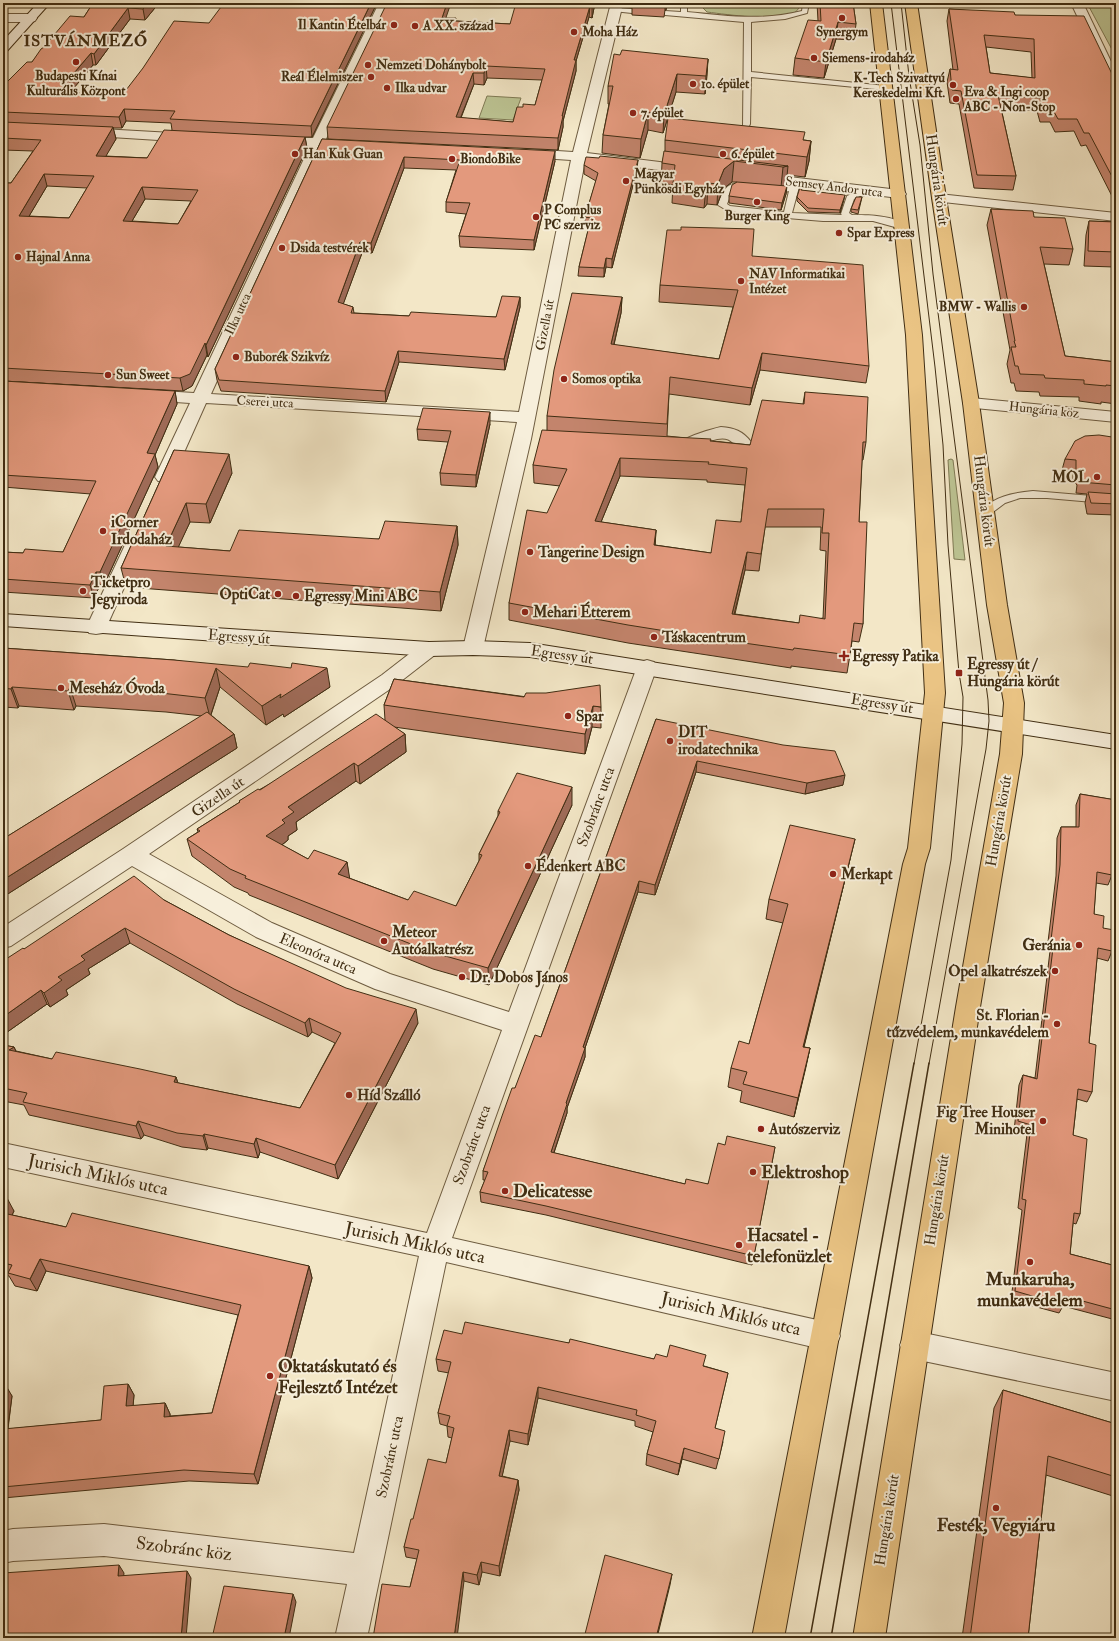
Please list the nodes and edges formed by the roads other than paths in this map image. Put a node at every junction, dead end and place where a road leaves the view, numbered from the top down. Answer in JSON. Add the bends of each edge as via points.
{"nodes":[{"id":1,"x":44,"y":3,"type":"edge"},
{"id":2,"x":385,"y":3,"type":"edge"},
{"id":3,"x":684,"y":3,"type":"edge"},
{"id":4,"x":806,"y":3,"type":"edge"},
{"id":5,"x":876,"y":3,"type":"edge"},
{"id":6,"x":911,"y":3,"type":"edge"},
{"id":7,"x":1077,"y":3,"type":"edge"},
{"id":8,"x":616,"y":7,"type":"edge"},
{"id":9,"x":632,"y":11,"type":"dead end"},
{"id":10,"x":665,"y":13,"type":"dead end"},
{"id":11,"x":684,"y":14,"type":"junction"},
{"id":12,"x":3,"y":18,"type":"edge"},
{"id":13,"x":31,"y":18,"type":"junction"},
{"id":14,"x":748,"y":20,"type":"junction"},
{"id":15,"x":3,"y":48,"type":"edge"},
{"id":16,"x":747,"y":74,"type":"junction"},
{"id":17,"x":1116,"y":85,"type":"edge"},
{"id":18,"x":886,"y":88,"type":"junction"},
{"id":19,"x":746,"y":124,"type":"edge"},
{"id":20,"x":74,"y":132,"type":"edge"},
{"id":21,"x":200,"y":138,"type":"edge"},
{"id":22,"x":264,"y":141,"type":"edge"},
{"id":23,"x":319,"y":143,"type":"junction"},
{"id":24,"x":359,"y":145,"type":"edge"},
{"id":25,"x":516,"y":153,"type":"edge"},
{"id":26,"x":579,"y":156,"type":"junction"},
{"id":27,"x":706,"y":171,"type":"edge"},
{"id":28,"x":729,"y":174,"type":"edge"},
{"id":29,"x":797,"y":184,"type":"junction"},
{"id":30,"x":891,"y":193,"type":"junction"},
{"id":31,"x":939,"y":198,"type":"junction"},
{"id":32,"x":787,"y":214,"type":"junction"},
{"id":33,"x":1116,"y":217,"type":"edge"},
{"id":34,"x":851,"y":218,"type":"junction"},
{"id":35,"x":902,"y":226,"type":"junction"},
{"id":36,"x":128,"y":394,"type":"edge"},
{"id":37,"x":199,"y":398,"type":"junction"},
{"id":38,"x":971,"y":403,"type":"junction"},
{"id":39,"x":526,"y":417,"type":"junction"},
{"id":40,"x":1116,"y":417,"type":"edge"},
{"id":41,"x":157,"y":492,"type":"edge"},
{"id":42,"x":1116,"y":501,"type":"edge"},
{"id":43,"x":985,"y":513,"type":"junction"},
{"id":44,"x":138,"y":534,"type":"edge"},
{"id":45,"x":3,"y":620,"type":"edge"},
{"id":46,"x":96,"y":628,"type":"junction"},
{"id":47,"x":429,"y":648,"type":"junction"},
{"id":48,"x":473,"y":648,"type":"junction"},
{"id":49,"x":647,"y":667,"type":"junction"},
{"id":50,"x":934,"y":712,"type":"junction"},
{"id":51,"x":1013,"y":725,"type":"junction"},
{"id":52,"x":1116,"y":742,"type":"edge"},
{"id":53,"x":131,"y":855,"type":"junction"},
{"id":54,"x":3,"y":939,"type":"edge"},
{"id":55,"x":516,"y":1024,"type":"junction"},
{"id":56,"x":3,"y":1155,"type":"edge"},
{"id":57,"x":435,"y":1247,"type":"junction"},
{"id":58,"x":826,"y":1336,"type":"junction"},
{"id":59,"x":914,"y":1344,"type":"junction"},
{"id":60,"x":1116,"y":1387,"type":"edge"},
{"id":61,"x":3,"y":1546,"type":"edge"},
{"id":62,"x":366,"y":1570,"type":"junction"},
{"id":63,"x":351,"y":1638,"type":"edge"},
{"id":64,"x":768,"y":1638,"type":"edge"},
{"id":65,"x":869,"y":1638,"type":"edge"}],
"edges":[{"from":1,"to":13,"type":"street"},
{"from":2,"to":23,"type":"street","name":"Ilka utca"},
{"from":3,"to":11,"type":"lane"},
{"from":4,"to":14,"type":"lane","via":[[805,12],[786,17]]},
{"from":5,"to":18,"type":"main road"},
{"from":6,"to":31,"type":"main road","name":"Hungária körút"},
{"from":7,"to":17,"type":"street"},
{"from":8,"to":9,"type":"lane"},
{"from":8,"to":26,"type":"street","name":"Gizella út"},
{"from":10,"to":11,"type":"lane"},
{"from":11,"to":14,"type":"lane"},
{"from":12,"to":13,"type":"street"},
{"from":13,"to":15,"type":"street"},
{"from":14,"to":16,"type":"lane"},
{"from":16,"to":18,"type":"lane"},
{"from":16,"to":19,"type":"lane"},
{"from":18,"to":30,"type":"main road"},
{"from":20,"to":21,"type":"street"},
{"from":22,"to":23,"type":"street"},
{"from":23,"to":24,"type":"street"},
{"from":23,"to":37,"type":"street","name":"Ilka utca"},
{"from":25,"to":26,"type":"street"},
{"from":26,"to":27,"type":"street"},
{"from":26,"to":39,"type":"street","name":"Gizella út"},
{"from":28,"to":29,"type":"street","name":"Semsey Andor utca"},
{"from":29,"to":30,"type":"street","name":"Semsey Andor utca"},
{"from":29,"to":32,"type":"lane"},
{"from":29,"to":32,"type":"lane","via":[[781,191],[730,186],[722,205],[728,208]]},
{"from":30,"to":34,"type":"lane","via":[[858,194],[850,198],[845,214]]},
{"from":30,"to":35,"type":"main road"},
{"from":31,"to":33,"type":"street"},
{"from":31,"to":38,"type":"main road","name":"Hungária körút"},
{"from":32,"to":34,"type":"lane"},
{"from":34,"to":35,"type":"lane","via":[[878,217]]},
{"from":35,"to":50,"type":"main road","via":[[919,407],[936,693]]},
{"from":36,"to":37,"type":"street","name":"Cserei utca"},
{"from":37,"to":39,"type":"street","name":"Cserei utca"},
{"from":37,"to":41,"type":"street","name":"Ilka utca"},
{"from":38,"to":40,"type":"street","name":"Hungária köz"},
{"from":38,"to":43,"type":"main road","name":"Hungária körút"},
{"from":39,"to":48,"type":"street","name":"Gizella út","via":[[530,440]]},
{"from":42,"to":43,"type":"lane","via":[[1026,494],[1007,498]]},
{"from":43,"to":51,"type":"main road","name":"Hungária körút","via":[[997,605],[1014,703]]},
{"from":44,"to":46,"type":"street"},
{"from":45,"to":46,"type":"street","name":"Egressy út"},
{"from":46,"to":47,"type":"street","name":"Egressy út"},
{"from":47,"to":48,"type":"street","name":"Egressy út"},
{"from":47,"to":53,"type":"street","name":"Gizella út","via":[[390,680]]},
{"from":48,"to":49,"type":"street","name":"Egressy út","via":[[530,650]]},
{"from":49,"to":50,"type":"street","name":"Egressy út"},
{"from":49,"to":55,"type":"street","name":"Szobránc utca"},
{"from":50,"to":51,"type":"street","name":"Egressy út"},
{"from":50,"to":58,"type":"main road","via":[[919,848],[912,872]]},
{"from":51,"to":52,"type":"street","name":"Egressy út"},
{"from":51,"to":59,"type":"main road","name":"Hungária körút","via":[[1011,754]]},
{"from":53,"to":54,"type":"street","name":"Gizella út"},
{"from":53,"to":55,"type":"street","name":"Eleonóra utca","via":[[271,933],[383,982]]},
{"from":55,"to":57,"type":"street","name":"Szobránc utca"},
{"from":56,"to":57,"type":"street","name":"Jurisich Miklós utca"},
{"from":57,"to":58,"type":"street","name":"Jurisich Miklós utca"},
{"from":57,"to":62,"type":"street","name":"Szobránc utca"},
{"from":58,"to":64,"type":"main road"},
{"from":59,"to":60,"type":"street"},
{"from":59,"to":65,"type":"main road","name":"Hungária körút"},
{"from":61,"to":62,"type":"street","name":"Szobránc köz","via":[[104,1540]]},
{"from":62,"to":63,"type":"street","name":"Szobránc utca"}]}
